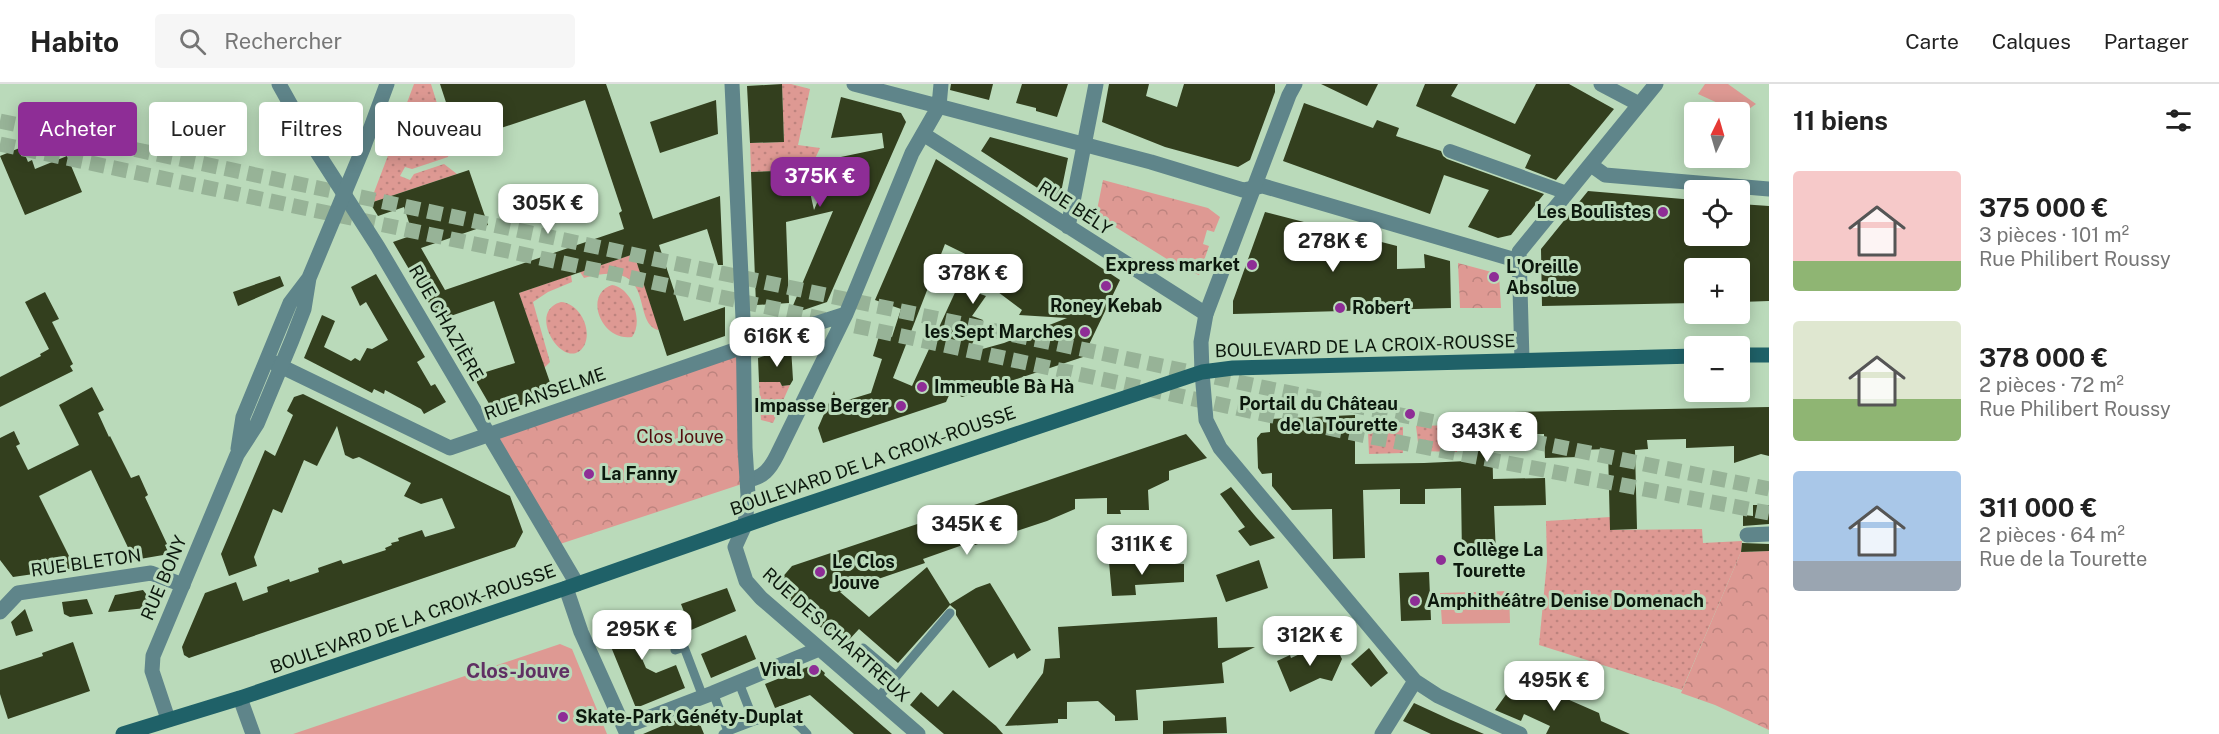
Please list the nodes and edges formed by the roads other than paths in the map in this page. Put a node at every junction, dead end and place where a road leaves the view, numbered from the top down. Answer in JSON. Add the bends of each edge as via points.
{"nodes":[{"id":1,"x":279,"y":84,"type":"edge"},
{"id":2,"x":387,"y":84,"type":"edge"},
{"id":3,"x":732,"y":84,"type":"edge"},
{"id":4,"x":854,"y":84,"type":"edge"},
{"id":5,"x":941,"y":84,"type":"edge"},
{"id":6,"x":1096,"y":84,"type":"edge"},
{"id":7,"x":1602,"y":84,"type":"edge"},
{"id":8,"x":1656,"y":84,"type":"edge"},
{"id":9,"x":1291,"y":88,"type":"edge"},
{"id":10,"x":1639,"y":104,"type":"junction"},
{"id":11,"x":939,"y":106,"type":"junction"},
{"id":12,"x":923,"y":134,"type":"junction"},
{"id":13,"x":1084,"y":144,"type":"junction"},
{"id":14,"x":1450,"y":151,"type":"dead end"},
{"id":15,"x":1592,"y":165,"type":"junction"},
{"id":16,"x":1254,"y":188,"type":"junction"},
{"id":17,"x":1769,"y":189,"type":"edge"},
{"id":18,"x":344,"y":192,"type":"junction"},
{"id":19,"x":1567,"y":193,"type":"junction"},
{"id":20,"x":1068,"y":227,"type":"junction"},
{"id":21,"x":1519,"y":261,"type":"junction"},
{"id":22,"x":309,"y":278,"type":"junction"},
{"id":23,"x":846,"y":314,"type":"junction"},
{"id":24,"x":1206,"y":314,"type":"junction"},
{"id":25,"x":743,"y":346,"type":"junction"},
{"id":26,"x":1750,"y":355,"type":"edge"},
{"id":27,"x":1769,"y":355,"type":"edge"},
{"id":28,"x":1684,"y":356,"type":"edge"},
{"id":29,"x":267,"y":359,"type":"junction"},
{"id":30,"x":1522,"y":360,"type":"junction"},
{"id":31,"x":281,"y":366,"type":"junction"},
{"id":32,"x":1202,"y":372,"type":"junction"},
{"id":33,"x":488,"y":434,"type":"junction"},
{"id":34,"x":237,"y":455,"type":"junction"},
{"id":35,"x":747,"y":480,"type":"junction"},
{"id":36,"x":744,"y":525,"type":"junction"},
{"id":37,"x":1769,"y":534,"type":"edge"},
{"id":38,"x":1747,"y":535,"type":"dead end"},
{"id":39,"x":183,"y":585,"type":"junction"},
{"id":40,"x":572,"y":586,"type":"junction"},
{"id":41,"x":0,"y":612,"type":"edge"},
{"id":42,"x":950,"y":613,"type":"dead end"},
{"id":43,"x":863,"y":648,"type":"dead end"},
{"id":44,"x":675,"y":650,"type":"dead end"},
{"id":45,"x":819,"y":650,"type":"junction"},
{"id":46,"x":897,"y":676,"type":"junction"},
{"id":47,"x":1415,"y":681,"type":"junction"},
{"id":48,"x":739,"y":683,"type":"junction"},
{"id":49,"x":708,"y":695,"type":"junction"},
{"id":50,"x":240,"y":698,"type":"junction"},
{"id":51,"x":877,"y":699,"type":"junction"},
{"id":52,"x":168,"y":719,"type":"junction"},
{"id":53,"x":754,"y":721,"type":"junction"},
{"id":54,"x":625,"y":730,"type":"edge"},
{"id":55,"x":725,"y":733,"type":"edge"},
{"id":56,"x":123,"y":734,"type":"edge"},
{"id":57,"x":253,"y":734,"type":"edge"},
{"id":58,"x":807,"y":734,"type":"edge"},
{"id":59,"x":918,"y":734,"type":"edge"},
{"id":60,"x":1382,"y":734,"type":"edge"},
{"id":61,"x":1520,"y":734,"type":"edge"}],
"edges":[{"from":1,"to":18,"type":"street","name":"RUE CHAZIÈRE"},
{"from":2,"to":18,"type":"street","name":"RUE BONY"},
{"from":3,"to":25,"type":"street","name":"RUE DES CHARTREUX"},
{"from":4,"to":11,"type":"street"},
{"from":5,"to":11,"type":"street"},
{"from":6,"to":13,"type":"street"},
{"from":7,"to":10,"type":"street"},
{"from":8,"to":10,"type":"street"},
{"from":9,"to":16,"type":"street"},
{"from":10,"to":15,"type":"street"},
{"from":11,"to":12,"type":"street"},
{"from":11,"to":13,"type":"street"},
{"from":12,"to":20,"type":"street","name":"RUE BÉLY"},
{"from":12,"to":23,"type":"street"},
{"from":13,"to":16,"type":"street","via":[[1243,190]]},
{"from":13,"to":20,"type":"street"},
{"from":14,"to":19,"type":"street"},
{"from":15,"to":17,"type":"street","via":[[1605,175]]},
{"from":15,"to":19,"type":"street"},
{"from":16,"to":21,"type":"street","via":[[1263,186]]},
{"from":16,"to":24,"type":"street"},
{"from":18,"to":22,"type":"street","name":"RUE BONY"},
{"from":18,"to":33,"type":"street","name":"RUE CHAZIÈRE"},
{"from":19,"to":21,"type":"street","via":[[1519,252]]},
{"from":20,"to":24,"type":"street","name":"RUE BÉLY"},
{"from":21,"to":30,"type":"street"},
{"from":22,"to":29,"type":"street","name":"RUE BONY","via":[[290,303]]},
{"from":22,"to":31,"type":"street","name":"RUE BONY","via":[[304,309]]},
{"from":23,"to":25,"type":"street","name":"RUE ANSELME"},
{"from":23,"to":35,"type":"street","via":[[772,464],[759,478]]},
{"from":24,"to":32,"type":"street","via":[[1201,342]]},
{"from":25,"to":33,"type":"street","name":"RUE ANSELME"},
{"from":25,"to":35,"type":"street","name":"RUE DES CHARTREUX"},
{"from":26,"to":27,"type":"main road"},
{"from":28,"to":30,"type":"main road","name":"BOULEVARD DE LA CROIX-ROUSSE"},
{"from":29,"to":31,"type":"street","name":"RUE ANSELME"},
{"from":29,"to":34,"type":"street","name":"RUE BONY","via":[[243,417]]},
{"from":30,"to":32,"type":"main road","name":"BOULEVARD DE LA CROIX-ROUSSE"},
{"from":31,"to":33,"type":"street","name":"RUE ANSELME","via":[[450,448]]},
{"from":31,"to":34,"type":"street","name":"RUE BONY","via":[[257,424]]},
{"from":32,"to":36,"type":"main road","name":"BOULEVARD DE LA CROIX-ROUSSE"},
{"from":32,"to":47,"type":"street","via":[[1206,420],[1220,448]]},
{"from":33,"to":40,"type":"street","name":"RUE CHAZIÈRE"},
{"from":34,"to":39,"type":"street","name":"RUE BONY"},
{"from":35,"to":36,"type":"street","name":"RUE DES CHARTREUX"},
{"from":36,"to":40,"type":"main road","name":"BOULEVARD DE LA CROIX-ROUSSE"},
{"from":36,"to":45,"type":"street","name":"RUE DES CHARTREUX","via":[[735,547],[746,581]]},
{"from":37,"to":38,"type":"street"},
{"from":39,"to":41,"type":"street","name":"RUE BLETON","via":[[151,573],[18,593]]},
{"from":39,"to":52,"type":"street","name":"RUE BONY","via":[[151,664]]},
{"from":40,"to":50,"type":"main road","name":"BOULEVARD DE LA CROIX-ROUSSE"},
{"from":40,"to":54,"type":"street","name":"RUE CHAZIÈRE","via":[[581,633]]},
{"from":42,"to":46,"type":"lane"},
{"from":43,"to":46,"type":"lane"},
{"from":44,"to":49,"type":"lane","via":[[684,647]]},
{"from":45,"to":48,"type":"street"},
{"from":45,"to":51,"type":"street","name":"RUE DES CHARTREUX"},
{"from":46,"to":51,"type":"lane"},
{"from":47,"to":60,"type":"street"},
{"from":47,"to":61,"type":"street","via":[[1438,696]]},
{"from":48,"to":49,"type":"street"},
{"from":48,"to":53,"type":"lane"},
{"from":49,"to":54,"type":"street"},
{"from":49,"to":55,"type":"lane"},
{"from":50,"to":52,"type":"main road","name":"BOULEVARD DE LA CROIX-ROUSSE"},
{"from":50,"to":57,"type":"street"},
{"from":51,"to":59,"type":"street","name":"RUE DES CHARTREUX"},
{"from":52,"to":56,"type":"main road","name":"BOULEVARD DE LA CROIX-ROUSSE"},
{"from":53,"to":55,"type":"lane"},
{"from":53,"to":58,"type":"lane","via":[[772,716],[789,718]]}]}
